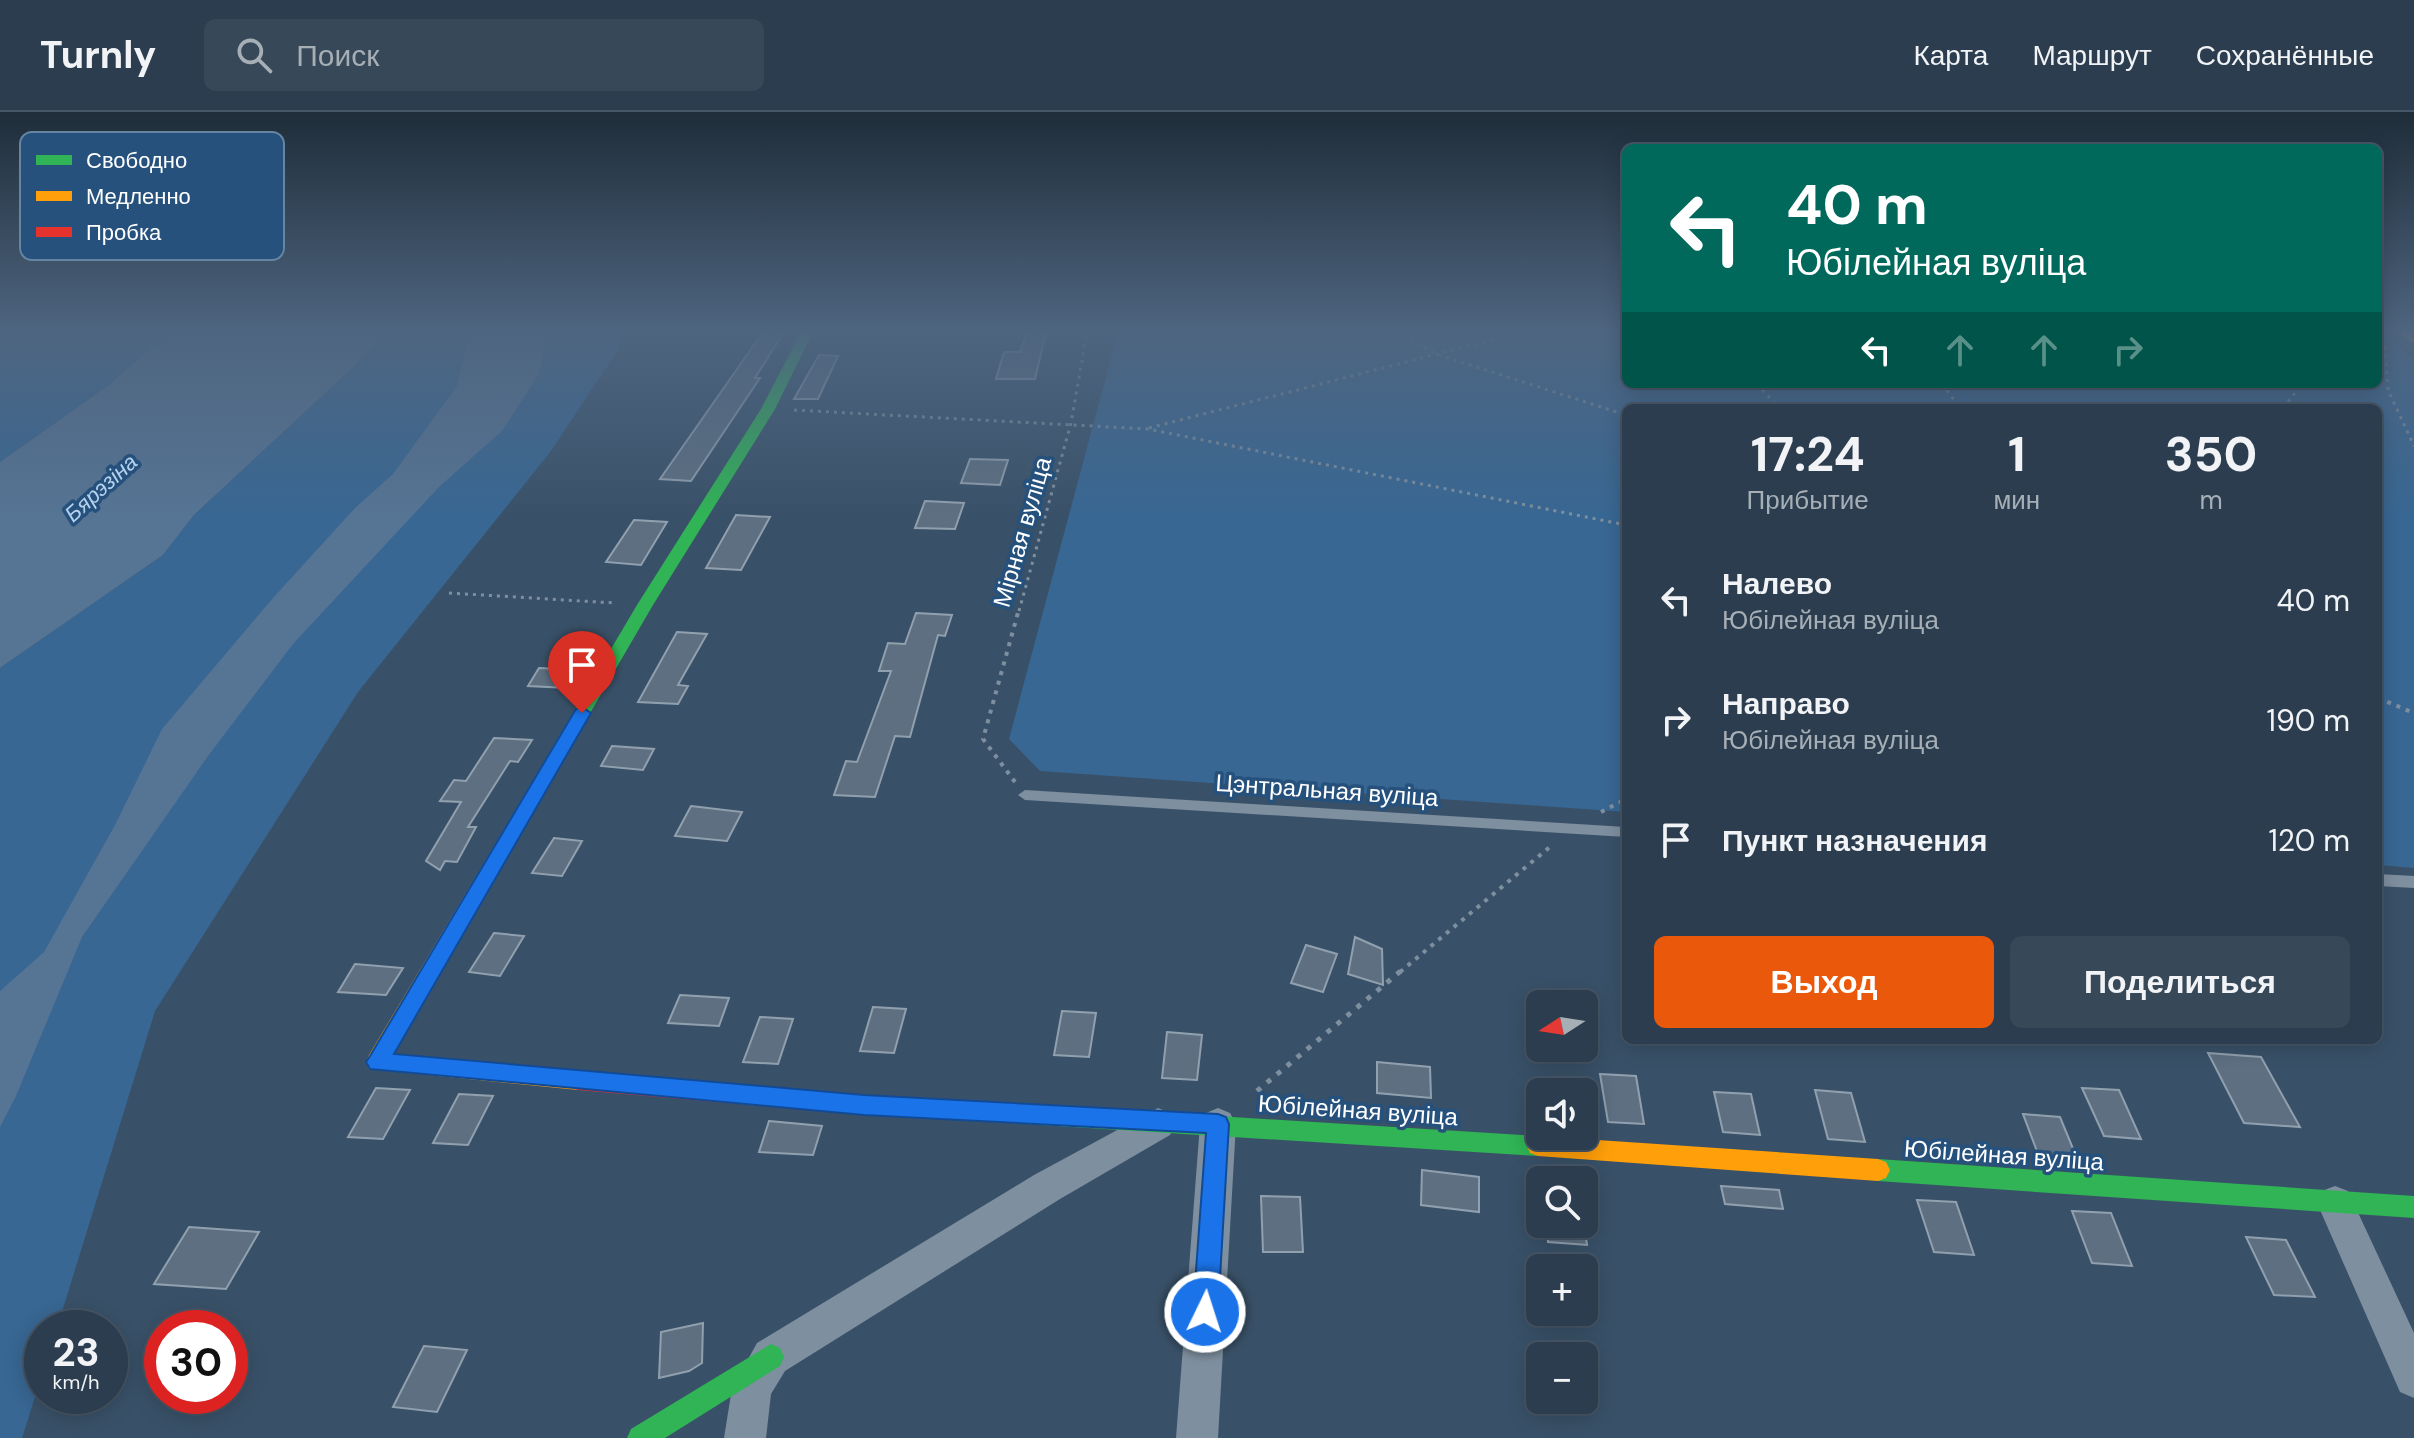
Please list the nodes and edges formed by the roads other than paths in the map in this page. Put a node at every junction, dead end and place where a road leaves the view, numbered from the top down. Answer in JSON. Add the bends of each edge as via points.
{"nodes":[{"id":1,"x":776,"y":394,"type":"edge"},
{"id":2,"x":1025,"y":795,"type":"road end"},
{"id":3,"x":1622,"y":832,"type":"edge"},
{"id":4,"x":2382,"y":880,"type":"edge"},
{"id":5,"x":2414,"y":882,"type":"edge"},
{"id":6,"x":1164,"y":1121,"type":"junction"},
{"id":7,"x":1218,"y":1124,"type":"junction"},
{"id":8,"x":2335,"y":1203,"type":"junction"},
{"id":9,"x":2414,"y":1207,"type":"edge"},
{"id":10,"x":771,"y":1357,"type":"junction"},
{"id":11,"x":2414,"y":1378,"type":"edge"},
{"id":12,"x":640,"y":1438,"type":"edge"},
{"id":13,"x":745,"y":1438,"type":"edge"},
{"id":14,"x":1197,"y":1438,"type":"edge"}],
"edges":[{"from":1,"to":6,"type":"street","name":"Юбілейная вуліца","via":[[645,605],[377,1062],[864,1105]]},
{"from":2,"to":3,"type":"lane","name":"Цэнтральная вуліца"},
{"from":4,"to":5,"type":"lane"},
{"from":6,"to":7,"type":"street","name":"Юбілейная вуліца"},
{"from":6,"to":10,"type":"street"},
{"from":7,"to":8,"type":"street","name":"Юбілейная вуліца"},
{"from":7,"to":14,"type":"street"},
{"from":8,"to":9,"type":"street","name":"Юбілейная вуліца"},
{"from":8,"to":11,"type":"street"},
{"from":10,"to":12,"type":"street"},
{"from":10,"to":13,"type":"street","via":[[752,1388]]}]}
